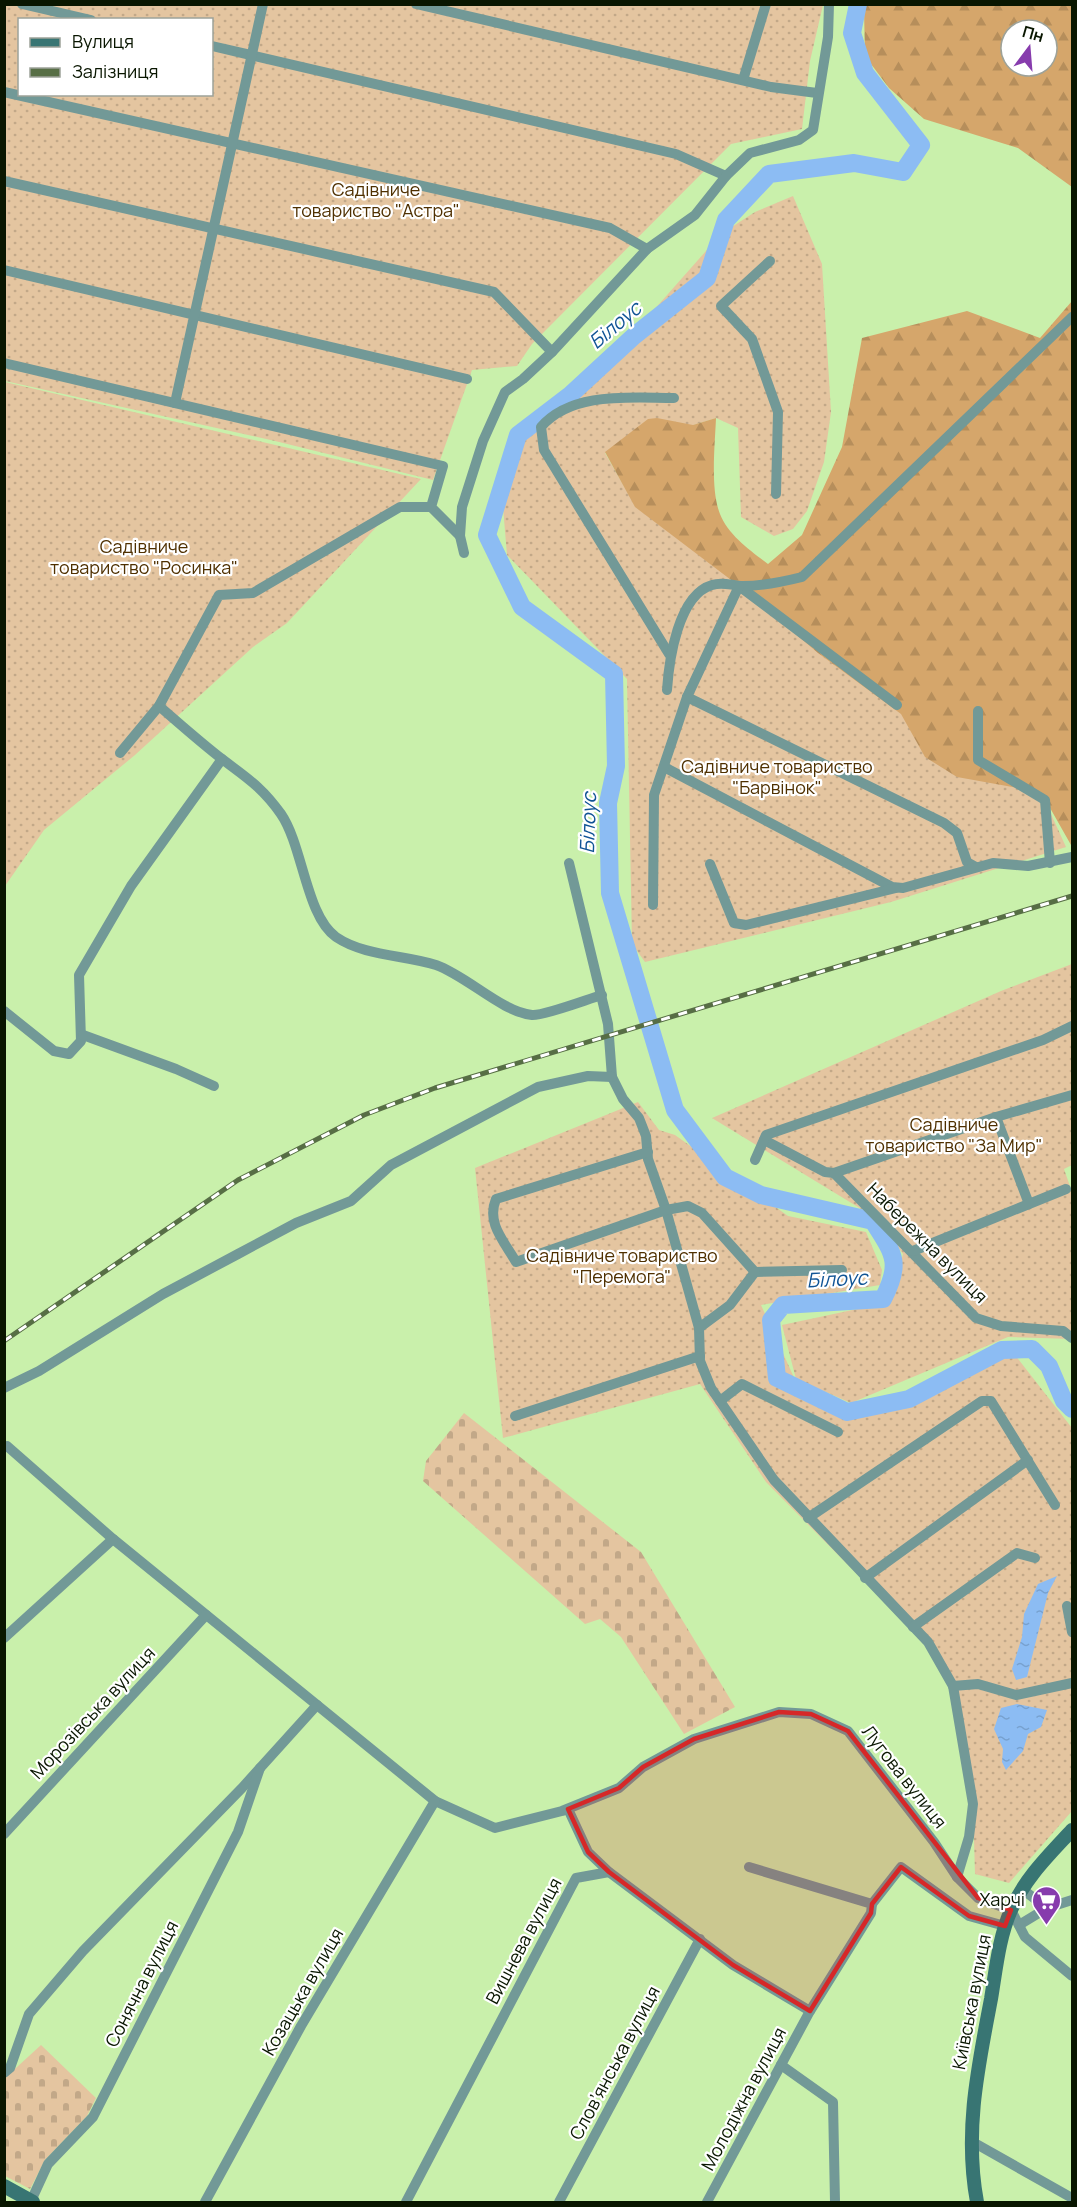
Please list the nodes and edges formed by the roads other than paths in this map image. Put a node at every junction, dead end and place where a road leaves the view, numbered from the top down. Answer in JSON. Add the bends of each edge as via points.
{"nodes":[{"id":1,"x":22,"y":4,"type":"edge"},
{"id":2,"x":263,"y":4,"type":"edge"},
{"id":3,"x":416,"y":4,"type":"edge"},
{"id":4,"x":766,"y":4,"type":"edge"},
{"id":5,"x":829,"y":4,"type":"edge"},
{"id":6,"x":82,"y":18,"type":"edge"},
{"id":7,"x":213,"y":46,"type":"edge"},
{"id":8,"x":253,"y":55,"type":"junction"},
{"id":9,"x":743,"y":80,"type":"junction"},
{"id":10,"x":817,"y":93,"type":"junction"},
{"id":11,"x":22,"y":96,"type":"edge"},
{"id":12,"x":234,"y":143,"type":"junction"},
{"id":13,"x":726,"y":176,"type":"junction"},
{"id":14,"x":4,"y":181,"type":"edge"},
{"id":15,"x":215,"y":229,"type":"junction"},
{"id":16,"x":647,"y":249,"type":"junction"},
{"id":17,"x":770,"y":261,"type":"dead end"},
{"id":18,"x":4,"y":270,"type":"edge"},
{"id":19,"x":193,"y":314,"type":"junction"},
{"id":20,"x":1072,"y":317,"type":"edge"},
{"id":21,"x":552,"y":352,"type":"junction"},
{"id":22,"x":4,"y":363,"type":"edge"},
{"id":23,"x":467,"y":379,"type":"dead end"},
{"id":24,"x":674,"y":398,"type":"dead end"},
{"id":25,"x":175,"y":402,"type":"junction"},
{"id":26,"x":776,"y":494,"type":"dead end"},
{"id":27,"x":431,"y":507,"type":"junction"},
{"id":28,"x":460,"y":536,"type":"junction"},
{"id":29,"x":464,"y":553,"type":"dead end"},
{"id":30,"x":739,"y":586,"type":"junction"},
{"id":31,"x":669,"y":654,"type":"junction"},
{"id":32,"x":668,"y":690,"type":"dead end"},
{"id":33,"x":687,"y":697,"type":"junction"},
{"id":34,"x":897,"y":705,"type":"dead end"},
{"id":35,"x":159,"y":706,"type":"junction"},
{"id":36,"x":978,"y":711,"type":"dead end"},
{"id":37,"x":120,"y":753,"type":"dead end"},
{"id":38,"x":222,"y":759,"type":"junction"},
{"id":39,"x":664,"y":767,"type":"junction"},
{"id":40,"x":1072,"y":857,"type":"edge"},
{"id":41,"x":569,"y":863,"type":"dead end"},
{"id":42,"x":1050,"y":863,"type":"junction"},
{"id":43,"x":710,"y":864,"type":"dead end"},
{"id":44,"x":976,"y":867,"type":"junction"},
{"id":45,"x":896,"y":888,"type":"junction"},
{"id":46,"x":653,"y":905,"type":"dead end"},
{"id":47,"x":602,"y":995,"type":"junction"},
{"id":48,"x":4,"y":1011,"type":"edge"},
{"id":49,"x":1072,"y":1026,"type":"edge"},
{"id":50,"x":83,"y":1035,"type":"junction"},
{"id":51,"x":612,"y":1077,"type":"junction"},
{"id":52,"x":213,"y":1086,"type":"dead end"},
{"id":53,"x":1072,"y":1095,"type":"edge"},
{"id":54,"x":996,"y":1117,"type":"junction"},
{"id":55,"x":764,"y":1140,"type":"junction"},
{"id":56,"x":648,"y":1152,"type":"junction"},
{"id":57,"x":755,"y":1160,"type":"dead end"},
{"id":58,"x":834,"y":1173,"type":"junction"},
{"id":59,"x":1066,"y":1189,"type":"dead end"},
{"id":60,"x":1029,"y":1204,"type":"junction"},
{"id":61,"x":666,"y":1210,"type":"junction"},
{"id":62,"x":913,"y":1251,"type":"junction"},
{"id":63,"x":842,"y":1270,"type":"dead end"},
{"id":64,"x":755,"y":1272,"type":"junction"},
{"id":65,"x":699,"y":1328,"type":"junction"},
{"id":66,"x":1072,"y":1338,"type":"edge"},
{"id":67,"x":700,"y":1356,"type":"junction"},
{"id":68,"x":4,"y":1388,"type":"edge"},
{"id":69,"x":720,"y":1401,"type":"junction"},
{"id":70,"x":515,"y":1416,"type":"dead end"},
{"id":71,"x":838,"y":1432,"type":"dead end"},
{"id":72,"x":6,"y":1447,"type":"edge"},
{"id":73,"x":1028,"y":1461,"type":"junction"},
{"id":74,"x":1055,"y":1505,"type":"dead end"},
{"id":75,"x":808,"y":1518,"type":"junction"},
{"id":76,"x":112,"y":1539,"type":"junction"},
{"id":77,"x":1035,"y":1558,"type":"dead end"},
{"id":78,"x":865,"y":1578,"type":"junction"},
{"id":79,"x":1067,"y":1606,"type":"dead end"},
{"id":80,"x":206,"y":1615,"type":"junction"},
{"id":81,"x":913,"y":1627,"type":"junction"},
{"id":82,"x":1072,"y":1632,"type":"edge"},
{"id":83,"x":4,"y":1638,"type":"edge"},
{"id":84,"x":1072,"y":1683,"type":"edge"},
{"id":85,"x":953,"y":1686,"type":"junction"},
{"id":86,"x":317,"y":1705,"type":"junction"},
{"id":87,"x":260,"y":1768,"type":"junction"},
{"id":88,"x":435,"y":1801,"type":"junction"},
{"id":89,"x":568,"y":1809,"type":"junction"},
{"id":90,"x":1072,"y":1830,"type":"edge"},
{"id":91,"x":4,"y":1834,"type":"edge"},
{"id":92,"x":749,"y":1867,"type":"dead end"},
{"id":93,"x":609,"y":1872,"type":"junction"},
{"id":94,"x":957,"y":1877,"type":"junction"},
{"id":95,"x":1022,"y":1889,"type":"junction"},
{"id":96,"x":1072,"y":1900,"type":"edge"},
{"id":97,"x":872,"y":1904,"type":"junction"},
{"id":98,"x":1047,"y":1908,"type":"junction"},
{"id":99,"x":1011,"y":1910,"type":"junction"},
{"id":100,"x":1012,"y":1926,"type":"junction"},
{"id":101,"x":700,"y":1939,"type":"junction"},
{"id":102,"x":1072,"y":1976,"type":"edge"},
{"id":103,"x":810,"y":2012,"type":"junction"},
{"id":104,"x":781,"y":2065,"type":"junction"},
{"id":105,"x":4,"y":2073,"type":"edge"},
{"id":106,"x":971,"y":2141,"type":"junction"},
{"id":107,"x":4,"y":2186,"type":"edge"},
{"id":108,"x":1072,"y":2198,"type":"edge"},
{"id":109,"x":32,"y":2202,"type":"edge"},
{"id":110,"x":205,"y":2202,"type":"edge"},
{"id":111,"x":406,"y":2202,"type":"edge"},
{"id":112,"x":559,"y":2202,"type":"edge"},
{"id":113,"x":707,"y":2202,"type":"edge"},
{"id":114,"x":835,"y":2202,"type":"edge"},
{"id":115,"x":977,"y":2202,"type":"edge"}],
"edges":[{"from":1,"to":6,"type":"street"},
{"from":2,"to":8,"type":"street"},
{"from":3,"to":9,"type":"street"},
{"from":4,"to":9,"type":"street"},
{"from":5,"to":10,"type":"street","via":[[828,38]]},
{"from":7,"to":8,"type":"street"},
{"from":8,"to":12,"type":"street"},
{"from":8,"to":13,"type":"street","via":[[676,154]]},
{"from":9,"to":10,"type":"street"},
{"from":10,"to":13,"type":"street","via":[[813,129],[799,140],[750,153]]},
{"from":11,"to":12,"type":"street"},
{"from":12,"to":15,"type":"street"},
{"from":12,"to":16,"type":"street","via":[[609,228]]},
{"from":13,"to":16,"type":"street","via":[[694,215]]},
{"from":14,"to":15,"type":"street"},
{"from":15,"to":19,"type":"street"},
{"from":15,"to":21,"type":"street","via":[[494,292]]},
{"from":16,"to":21,"type":"street"},
{"from":17,"to":26,"type":"street","via":[[721,306],[752,339],[778,412]]},
{"from":18,"to":19,"type":"street"},
{"from":19,"to":23,"type":"street"},
{"from":19,"to":25,"type":"street"},
{"from":20,"to":30,"type":"street","via":[[802,577],[771,585]]},
{"from":21,"to":28,"type":"street","via":[[505,392],[483,441],[462,507]]},
{"from":22,"to":25,"type":"street"},
{"from":24,"to":31,"type":"street","via":[[614,398],[568,407],[541,427],[544,450]]},
{"from":25,"to":27,"type":"street","via":[[443,466]]},
{"from":27,"to":28,"type":"street"},
{"from":27,"to":35,"type":"street","via":[[400,507],[253,593],[219,595]]},
{"from":28,"to":29,"type":"street"},
{"from":30,"to":31,"type":"street","via":[[710,585],[688,603]]},
{"from":30,"to":33,"type":"street"},
{"from":30,"to":34,"type":"street"},
{"from":31,"to":32,"type":"street"},
{"from":33,"to":39,"type":"street"},
{"from":33,"to":44,"type":"street","via":[[944,823],[957,833],[967,862]]},
{"from":35,"to":37,"type":"street"},
{"from":35,"to":38,"type":"street"},
{"from":36,"to":42,"type":"street","via":[[978,760],[1045,800]]},
{"from":38,"to":47,"type":"street","via":[[257,783],[282,816],[302,860],[315,909],[334,936],[358,947],[437,966],[492,995],[501,1005],[533,1016]]},
{"from":38,"to":50,"type":"street","via":[[131,886],[79,975]]},
{"from":39,"to":45,"type":"street"},
{"from":39,"to":46,"type":"street","via":[[654,795]]},
{"from":40,"to":42,"type":"street"},
{"from":41,"to":47,"type":"street"},
{"from":42,"to":44,"type":"street","via":[[993,863]]},
{"from":43,"to":45,"type":"street","via":[[734,923],[746,925]]},
{"from":44,"to":45,"type":"street"},
{"from":47,"to":51,"type":"street"},
{"from":48,"to":50,"type":"street","via":[[54,1051],[69,1054]]},
{"from":49,"to":55,"type":"street","via":[[1043,1041],[765,1135]]},
{"from":50,"to":52,"type":"street"},
{"from":51,"to":56,"type":"street","via":[[639,1118]]},
{"from":51,"to":68,"type":"street","via":[[588,1076],[538,1088],[391,1165],[351,1201],[296,1223],[163,1294],[39,1371]]},
{"from":53,"to":54,"type":"street"},
{"from":54,"to":58,"type":"street"},
{"from":54,"to":60,"type":"street"},
{"from":55,"to":57,"type":"street"},
{"from":55,"to":58,"type":"street"},
{"from":56,"to":61,"type":"street"},
{"from":56,"to":61,"type":"street","via":[[496,1198],[492,1220],[516,1262]]},
{"from":58,"to":62,"type":"street","name":"Набережна вулиця"},
{"from":59,"to":60,"type":"street"},
{"from":60,"to":62,"type":"street"},
{"from":61,"to":64,"type":"street","via":[[688,1206],[702,1213]]},
{"from":61,"to":65,"type":"street"},
{"from":62,"to":66,"type":"street","name":"Набережна вулиця","via":[[976,1318],[1001,1326],[1063,1331]]},
{"from":63,"to":64,"type":"street"},
{"from":64,"to":65,"type":"street","via":[[730,1305]]},
{"from":65,"to":67,"type":"street"},
{"from":67,"to":69,"type":"street"},
{"from":67,"to":70,"type":"street"},
{"from":69,"to":71,"type":"street","via":[[742,1384]]},
{"from":69,"to":75,"type":"street","via":[[774,1480]]},
{"from":72,"to":76,"type":"street","name":"Лугова вулиця"},
{"from":73,"to":74,"type":"street"},
{"from":73,"to":75,"type":"street","via":[[991,1401],[982,1401]]},
{"from":73,"to":78,"type":"street"},
{"from":75,"to":78,"type":"street"},
{"from":76,"to":80,"type":"street","name":"Лугова вулиця"},
{"from":76,"to":83,"type":"street"},
{"from":77,"to":81,"type":"street","via":[[1017,1553]]},
{"from":78,"to":81,"type":"street"},
{"from":79,"to":82,"type":"street"},
{"from":80,"to":86,"type":"street","name":"Лугова вулиця"},
{"from":80,"to":91,"type":"street","name":"Морозівська вулиця"},
{"from":81,"to":85,"type":"street","via":[[928,1642]]},
{"from":84,"to":85,"type":"street","via":[[1016,1695],[978,1684]]},
{"from":85,"to":94,"type":"street","via":[[974,1804]]},
{"from":86,"to":87,"type":"street","name":"Сонячна вулиця"},
{"from":86,"to":88,"type":"street","name":"Лугова вулиця"},
{"from":87,"to":105,"type":"street","name":"Сонячна вулиця","via":[[83,1951],[29,2014],[10,2068]]},
{"from":87,"to":109,"type":"street","name":"Сонячна вулиця","via":[[238,1832],[93,2117],[48,2164]]},
{"from":88,"to":89,"type":"street","name":"Лугова вулиця","via":[[495,1828]]},
{"from":88,"to":110,"type":"street","name":"Козацька вулиця","via":[[301,2026]]},
{"from":89,"to":93,"type":"street","via":[[588,1852]]},
{"from":89,"to":94,"type":"street","name":"Лугова вулиця","via":[[619,1788],[643,1767],[694,1739],[779,1712],[811,1714],[848,1731]]},
{"from":90,"to":95,"type":"main road","name":"Київська вулиця"},
{"from":92,"to":97,"type":"street"},
{"from":93,"to":101,"type":"street"},
{"from":93,"to":111,"type":"street","name":"Вишнева вулиця","via":[[576,1878]]},
{"from":94,"to":99,"type":"street","name":"Лугова вулиця","via":[[978,1898]]},
{"from":95,"to":98,"type":"street"},
{"from":95,"to":99,"type":"main road","name":"Київська вулиця"},
{"from":96,"to":98,"type":"street"},
{"from":97,"to":100,"type":"street","name":"Молодіжна вулиця","via":[[901,1867],[969,1916]]},
{"from":97,"to":103,"type":"street","name":"Молодіжна вулиця","via":[[872,1913]]},
{"from":98,"to":100,"type":"street"},
{"from":99,"to":100,"type":"main road","name":"Київська вулиця"},
{"from":100,"to":102,"type":"street"},
{"from":100,"to":106,"type":"main road","name":"Київська вулиця","via":[[973,2093]]},
{"from":101,"to":103,"type":"street","via":[[733,1965]]},
{"from":101,"to":112,"type":"street","name":"Словʼянська вулиця"},
{"from":103,"to":104,"type":"street","name":"Молодіжна вулиця"},
{"from":104,"to":113,"type":"street","name":"Молодіжна вулиця"},
{"from":104,"to":114,"type":"street","via":[[833,2102]]},
{"from":106,"to":108,"type":"street"},
{"from":106,"to":115,"type":"main road","name":"Київська вулиця"},
{"from":107,"to":109,"type":"main road"}]}
